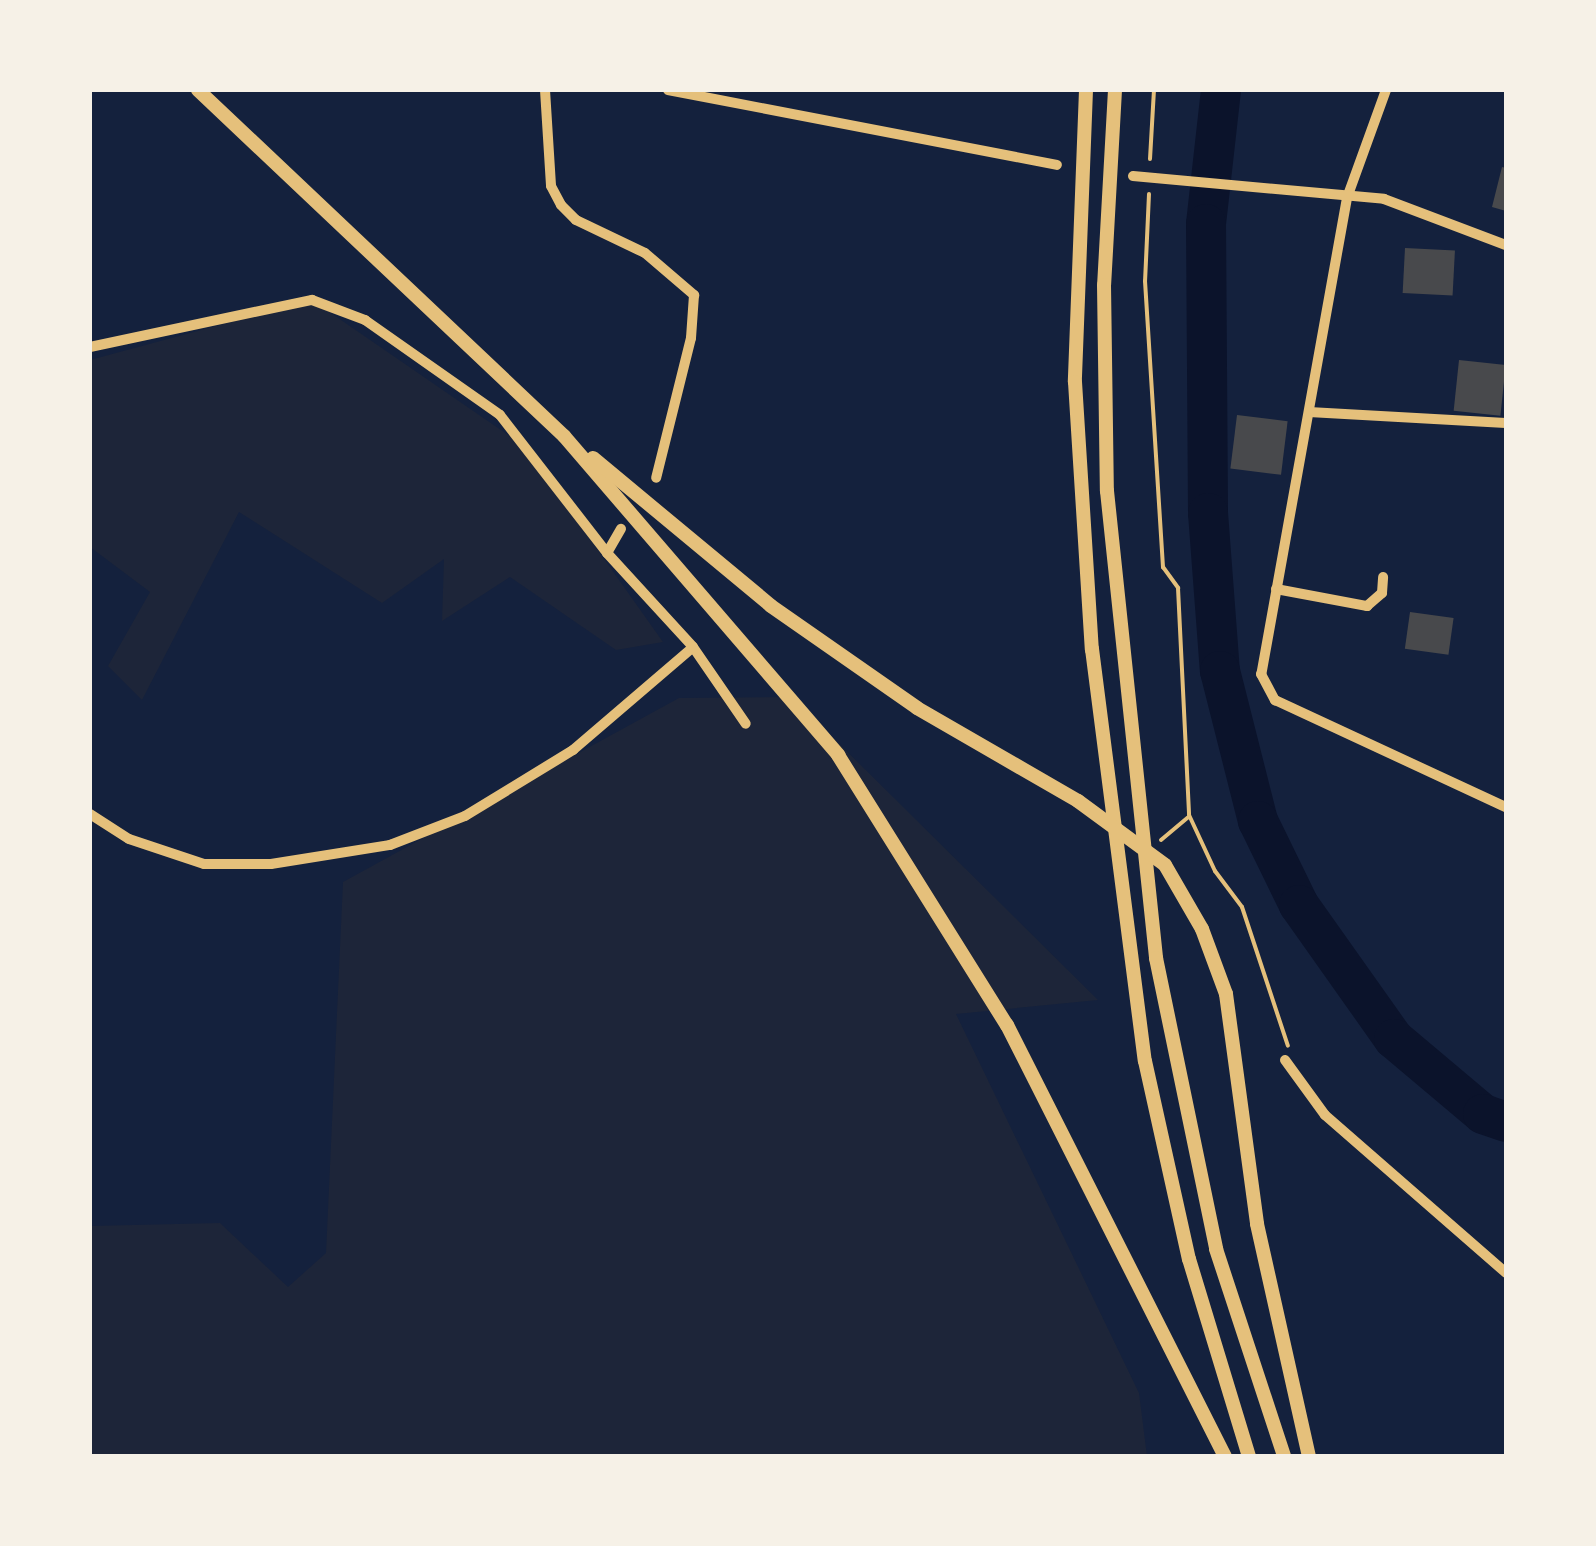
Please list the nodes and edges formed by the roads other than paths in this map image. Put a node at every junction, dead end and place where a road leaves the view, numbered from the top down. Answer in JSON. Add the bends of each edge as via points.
{"nodes":[{"id":1,"x":198,"y":90,"type":"edge"},
{"id":2,"x":545,"y":90,"type":"edge"},
{"id":3,"x":668,"y":90,"type":"edge"},
{"id":4,"x":1086,"y":90,"type":"edge"},
{"id":5,"x":1115,"y":90,"type":"edge"},
{"id":6,"x":1386,"y":90,"type":"edge"},
{"id":7,"x":1057,"y":165,"type":"dead end"},
{"id":8,"x":1134,"y":176,"type":"dead end"},
{"id":9,"x":1347,"y":198,"type":"junction"},
{"id":10,"x":1506,"y":245,"type":"edge"},
{"id":11,"x":90,"y":346,"type":"edge"},
{"id":12,"x":1309,"y":412,"type":"junction"},
{"id":13,"x":1506,"y":423,"type":"edge"},
{"id":14,"x":564,"y":436,"type":"junction"},
{"id":15,"x":656,"y":478,"type":"dead end"},
{"id":16,"x":622,"y":529,"type":"dead end"},
{"id":17,"x":607,"y":553,"type":"junction"},
{"id":18,"x":1383,"y":577,"type":"dead end"},
{"id":19,"x":1276,"y":589,"type":"junction"},
{"id":20,"x":692,"y":647,"type":"junction"},
{"id":21,"x":746,"y":724,"type":"dead end"},
{"id":22,"x":1506,"y":807,"type":"edge"},
{"id":23,"x":90,"y":814,"type":"edge"},
{"id":24,"x":1285,"y":1060,"type":"road end"},
{"id":25,"x":1506,"y":1273,"type":"edge"},
{"id":26,"x":1225,"y":1456,"type":"edge"},
{"id":27,"x":1248,"y":1456,"type":"edge"},
{"id":28,"x":1284,"y":1456,"type":"edge"},
{"id":29,"x":1308,"y":1456,"type":"edge"}],
"edges":[{"from":1,"to":14,"type":"main road"},
{"from":2,"to":15,"type":"street","via":[[551,186],[562,205],[576,220],[644,253],[694,296],[691,338]]},
{"from":3,"to":7,"type":"street"},
{"from":4,"to":27,"type":"main road","via":[[1075,382],[1104,752],[1146,1061],[1189,1260]]},
{"from":5,"to":28,"type":"main road","via":[[1103,382],[1131,747],[1172,1056],[1216,1249]]},
{"from":6,"to":9,"type":"street"},
{"from":8,"to":9,"type":"street"},
{"from":9,"to":10,"type":"street","via":[[1400,202]]},
{"from":9,"to":12,"type":"street"},
{"from":11,"to":17,"type":"street","via":[[312,300],[365,320],[500,415]]},
{"from":12,"to":13,"type":"street"},
{"from":12,"to":19,"type":"street"},
{"from":14,"to":26,"type":"main road","via":[[751,646],[889,831],[1007,1025]]},
{"from":14,"to":29,"type":"main road","via":[[819,640],[916,708],[1150,849],[1192,909],[1226,994],[1257,1224]]},
{"from":16,"to":17,"type":"street"},
{"from":17,"to":20,"type":"street"},
{"from":18,"to":19,"type":"street","via":[[1382,593],[1367,606]]},
{"from":19,"to":22,"type":"street","via":[[1261,674],[1275,700]]},
{"from":20,"to":21,"type":"street"},
{"from":20,"to":23,"type":"street","via":[[573,750],[465,816],[390,846],[271,864],[204,864],[129,839]]},
{"from":24,"to":25,"type":"street","via":[[1325,1115]]}]}
